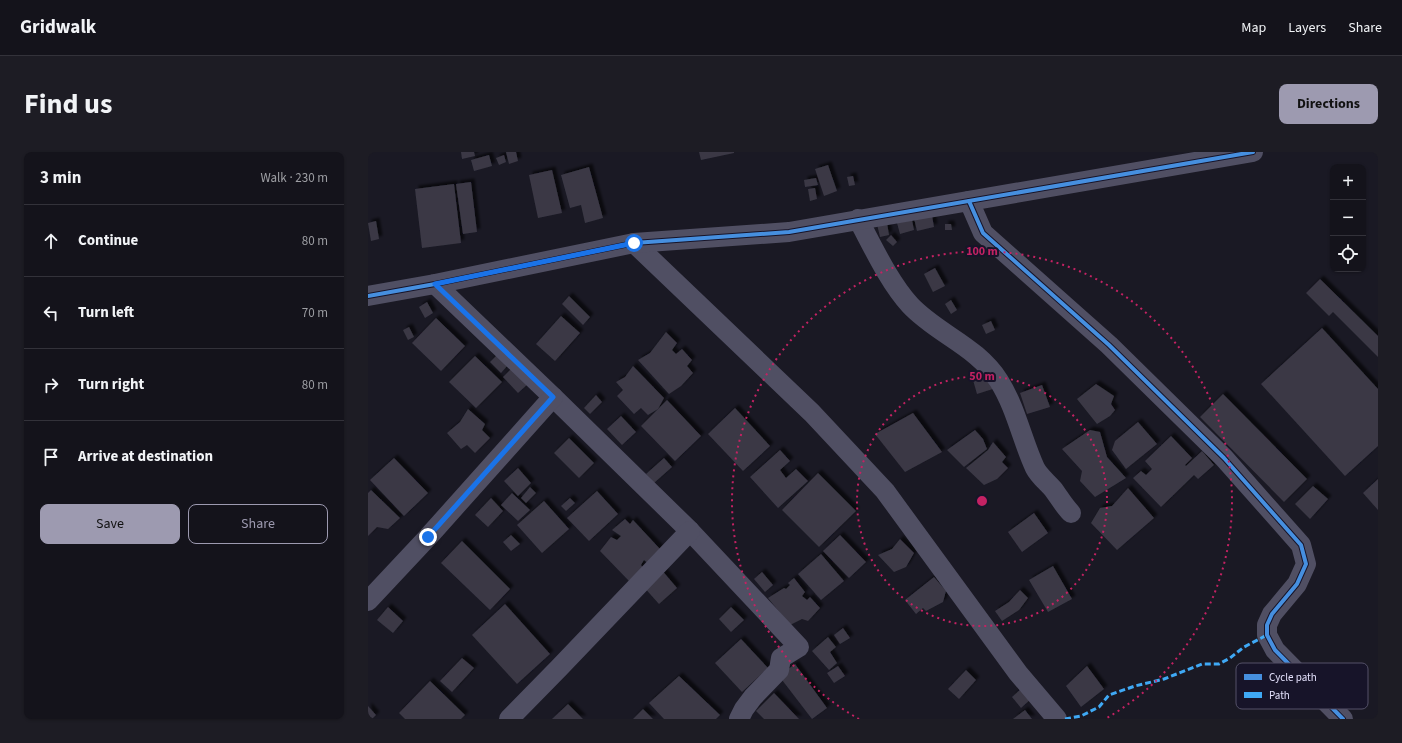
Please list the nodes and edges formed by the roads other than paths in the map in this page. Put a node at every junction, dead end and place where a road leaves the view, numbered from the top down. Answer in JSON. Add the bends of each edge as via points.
{"nodes":[{"id":1,"x":1253,"y":152,"type":"edge"},
{"id":2,"x":968,"y":201,"type":"junction"},
{"id":3,"x":858,"y":219,"type":"junction"},
{"id":4,"x":634,"y":243,"type":"junction"},
{"id":5,"x":435,"y":284,"type":"junction"},
{"id":6,"x":368,"y":296,"type":"edge"},
{"id":7,"x":553,"y":397,"type":"junction"},
{"id":8,"x":1071,"y":514,"type":"dead end"},
{"id":9,"x":690,"y":531,"type":"junction"},
{"id":10,"x":368,"y":601,"type":"edge"},
{"id":11,"x":1288,"y":663,"type":"edge"},
{"id":12,"x":1332,"y":709,"type":"edge"},
{"id":13,"x":509,"y":719,"type":"edge"},
{"id":14,"x":739,"y":719,"type":"edge"},
{"id":15,"x":1057,"y":719,"type":"edge"},
{"id":16,"x":1342,"y":719,"type":"edge"}],
"edges":[{"from":1,"to":2,"type":"street"},
{"from":2,"to":3,"type":"street"},
{"from":2,"to":11,"type":"street","via":[[983,233],[1109,345],[1224,458],[1301,545],[1306,564],[1297,584],[1266,624],[1266,635],[1275,650]]},
{"from":3,"to":4,"type":"street","via":[[789,232]]},
{"from":3,"to":8,"type":"street","via":[[894,284],[910,305],[968,348],[984,362],[999,381],[1009,399],[1036,470]]},
{"from":4,"to":5,"type":"street"},
{"from":4,"to":15,"type":"street","via":[[812,413],[885,491],[1018,673]]},
{"from":5,"to":6,"type":"street"},
{"from":5,"to":7,"type":"street"},
{"from":7,"to":9,"type":"street"},
{"from":7,"to":10,"type":"street"},
{"from":9,"to":13,"type":"street"},
{"from":9,"to":14,"type":"street","via":[[799,647],[781,658],[779,670],[753,697]]},
{"from":12,"to":16,"type":"street"}]}
